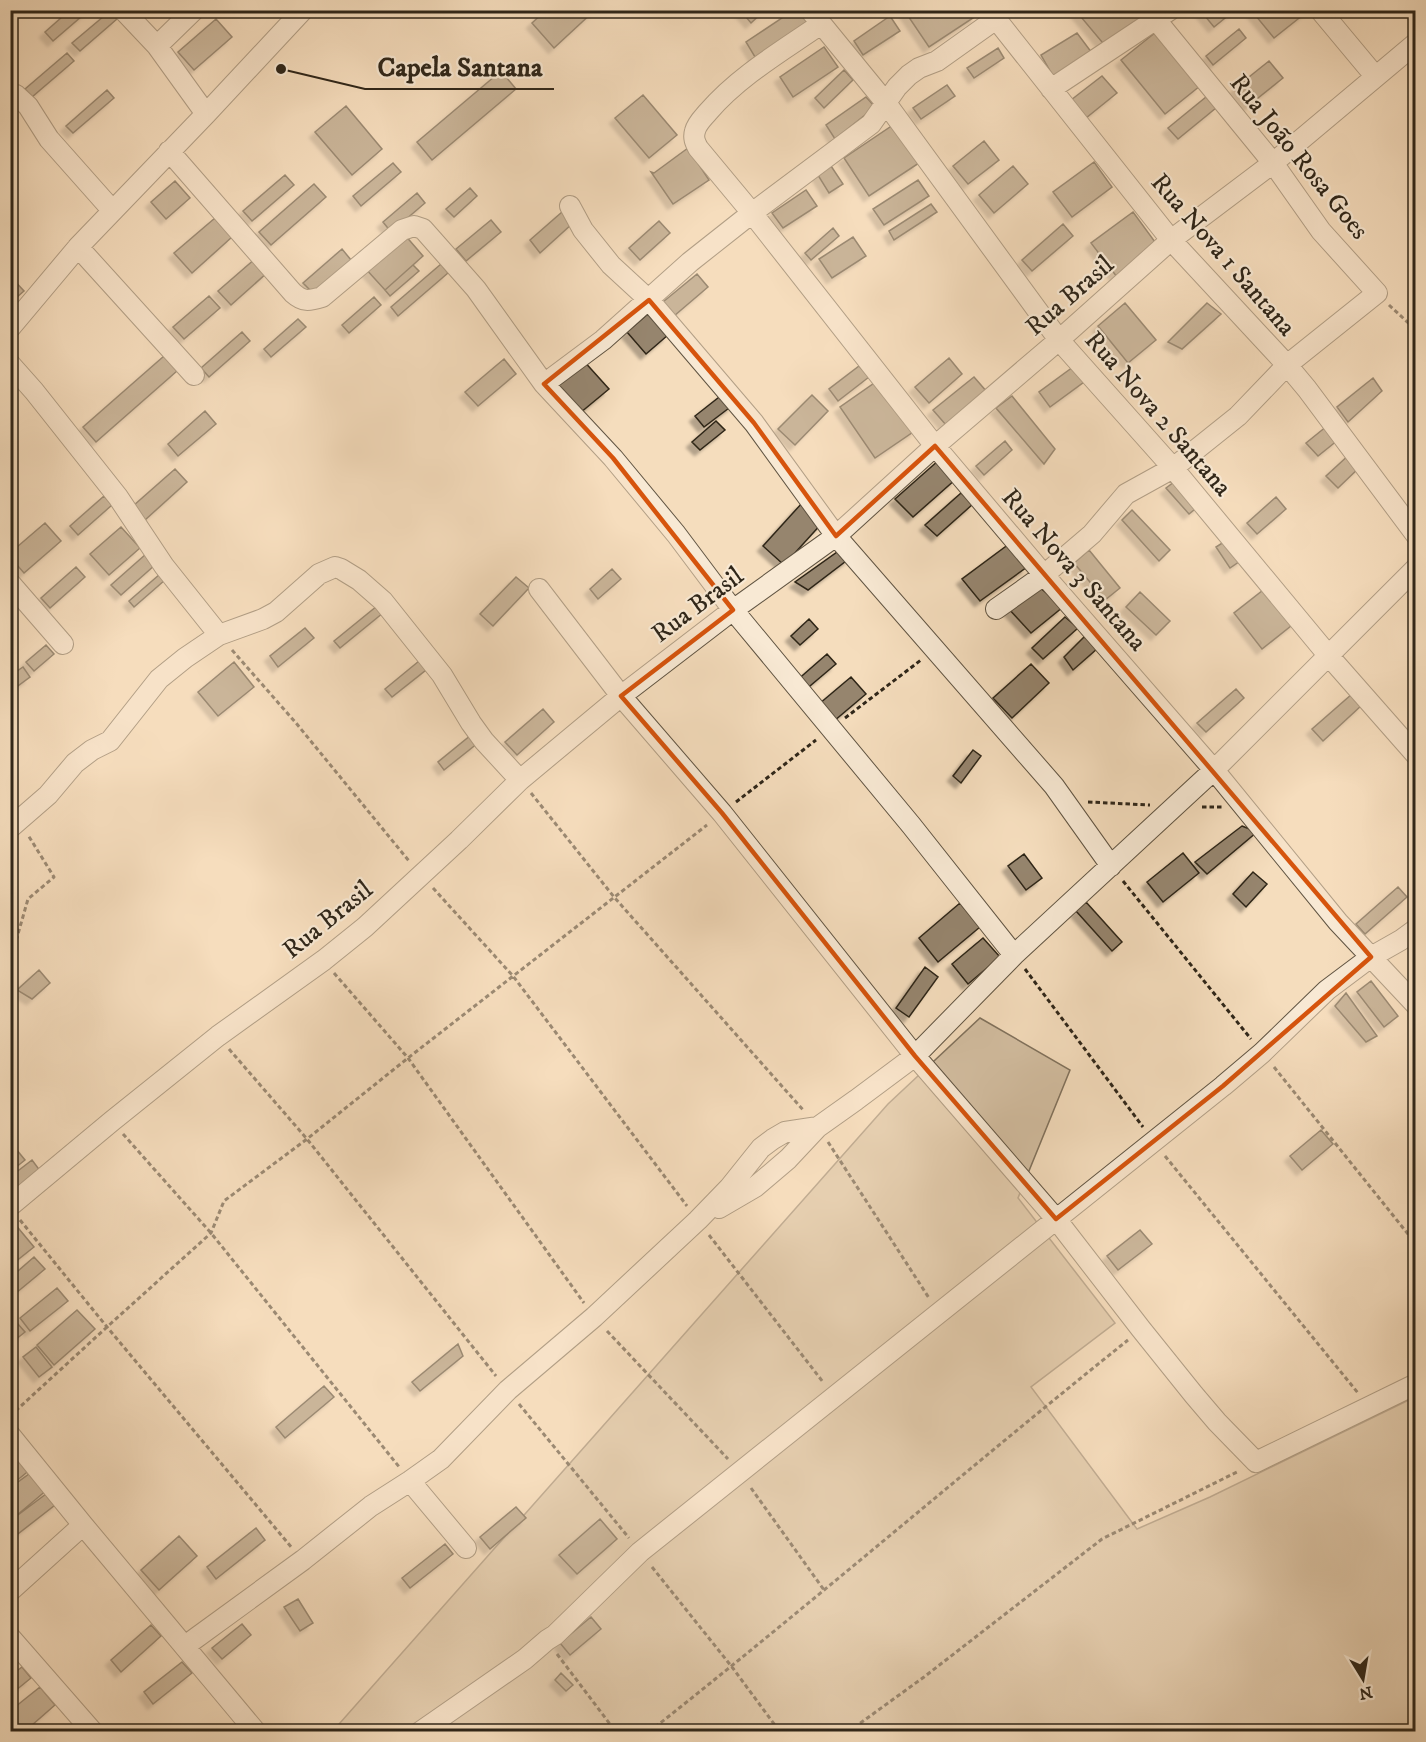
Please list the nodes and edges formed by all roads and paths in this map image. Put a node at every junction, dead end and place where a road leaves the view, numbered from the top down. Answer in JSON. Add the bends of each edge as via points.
{"nodes":[{"id":1,"x":123,"y":10,"type":"edge"},
{"id":2,"x":194,"y":10,"type":"edge"},
{"id":3,"x":303,"y":10,"type":"edge"},
{"id":4,"x":1320,"y":10,"type":"edge"},
{"id":5,"x":1158,"y":14,"type":"edge"},
{"id":6,"x":992,"y":15,"type":"edge"},
{"id":7,"x":816,"y":17,"type":"edge"},
{"id":8,"x":1416,"y":43,"type":"edge"},
{"id":9,"x":156,"y":46,"type":"junction"},
{"id":10,"x":1375,"y":76,"type":"junction"},
{"id":11,"x":1052,"y":89,"type":"junction"},
{"id":12,"x":12,"y":96,"type":"edge"},
{"id":13,"x":886,"y":103,"type":"junction"},
{"id":14,"x":206,"y":114,"type":"junction"},
{"id":15,"x":169,"y":151,"type":"junction"},
{"id":16,"x":1273,"y":163,"type":"junction"},
{"id":17,"x":570,"y":206,"type":"dead end"},
{"id":18,"x":112,"y":210,"type":"junction"},
{"id":19,"x":752,"y":213,"type":"junction"},
{"id":20,"x":1171,"y":240,"type":"junction"},
{"id":21,"x":78,"y":247,"type":"junction"},
{"id":22,"x":1377,"y":293,"type":"junction"},
{"id":23,"x":649,"y":300,"type":"junction"},
{"id":24,"x":10,"y":328,"type":"edge"},
{"id":25,"x":1416,"y":330,"type":"edge"},
{"id":26,"x":1059,"y":340,"type":"junction"},
{"id":27,"x":10,"y":364,"type":"edge"},
{"id":28,"x":1287,"y":365,"type":"junction"},
{"id":29,"x":194,"y":375,"type":"dead end"},
{"id":30,"x":544,"y":384,"type":"junction"},
{"id":31,"x":935,"y":446,"type":"junction"},
{"id":32,"x":1173,"y":468,"type":"junction"},
{"id":33,"x":1416,"y":535,"type":"edge"},
{"id":34,"x":836,"y":536,"type":"junction"},
{"id":35,"x":1416,"y":568,"type":"edge"},
{"id":36,"x":1044,"y":574,"type":"junction"},
{"id":37,"x":10,"y":583,"type":"edge"},
{"id":38,"x":539,"y":589,"type":"dead end"},
{"id":39,"x":996,"y":609,"type":"dead end"},
{"id":40,"x":733,"y":610,"type":"junction"},
{"id":41,"x":219,"y":635,"type":"junction"},
{"id":42,"x":63,"y":644,"type":"dead end"},
{"id":43,"x":934,"y":650,"type":"junction"},
{"id":44,"x":1328,"y":655,"type":"junction"},
{"id":45,"x":621,"y":696,"type":"junction"},
{"id":46,"x":830,"y":729,"type":"junction"},
{"id":47,"x":1416,"y":755,"type":"edge"},
{"id":48,"x":1214,"y":770,"type":"junction"},
{"id":49,"x":520,"y":780,"type":"junction"},
{"id":50,"x":722,"y":813,"type":"junction"},
{"id":51,"x":15,"y":824,"type":"edge"},
{"id":52,"x":1111,"y":866,"type":"junction"},
{"id":53,"x":421,"y":875,"type":"junction"},
{"id":54,"x":615,"y":897,"type":"junction"},
{"id":55,"x":1416,"y":929,"type":"edge"},
{"id":56,"x":1014,"y":955,"type":"junction"},
{"id":57,"x":1371,"y":957,"type":"junction"},
{"id":58,"x":324,"y":960,"type":"junction"},
{"id":59,"x":10,"y":962,"type":"edge"},
{"id":60,"x":513,"y":976,"type":"junction"},
{"id":61,"x":1416,"y":1005,"type":"edge"},
{"id":62,"x":218,"y":1036,"type":"junction"},
{"id":63,"x":915,"y":1056,"type":"junction"},
{"id":64,"x":408,"y":1058,"type":"junction"},
{"id":65,"x":112,"y":1121,"type":"junction"},
{"id":66,"x":818,"y":1127,"type":"junction"},
{"id":67,"x":307,"y":1139,"type":"junction"},
{"id":68,"x":1154,"y":1142,"type":"junction"},
{"id":69,"x":14,"y":1212,"type":"edge"},
{"id":70,"x":1056,"y":1219,"type":"junction"},
{"id":71,"x":698,"y":1220,"type":"junction"},
{"id":72,"x":211,"y":1233,"type":"junction"},
{"id":73,"x":939,"y":1314,"type":"junction"},
{"id":74,"x":594,"y":1317,"type":"junction"},
{"id":75,"x":107,"y":1326,"type":"junction"},
{"id":76,"x":1141,"y":1329,"type":"junction"},
{"id":77,"x":1416,"y":1384,"type":"edge"},
{"id":78,"x":508,"y":1390,"type":"junction"},
{"id":79,"x":835,"y":1398,"type":"junction"},
{"id":80,"x":1368,"y":1406,"type":"junction"},
{"id":81,"x":10,"y":1416,"type":"edge"},
{"id":82,"x":10,"y":1435,"type":"edge"},
{"id":83,"x":1257,"y":1462,"type":"junction"},
{"id":84,"x":740,"y":1473,"type":"junction"},
{"id":85,"x":410,"y":1481,"type":"junction"},
{"id":86,"x":83,"y":1525,"type":"junction"},
{"id":87,"x":466,"y":1548,"type":"dead end"},
{"id":88,"x":640,"y":1552,"type":"junction"},
{"id":89,"x":303,"y":1560,"type":"junction"},
{"id":90,"x":824,"y":1590,"type":"junction"},
{"id":91,"x":10,"y":1591,"type":"edge"},
{"id":92,"x":10,"y":1637,"type":"edge"},
{"id":93,"x":547,"y":1640,"type":"junction"},
{"id":94,"x":185,"y":1646,"type":"junction"},
{"id":95,"x":732,"y":1667,"type":"junction"},
{"id":96,"x":93,"y":1731,"type":"edge"},
{"id":97,"x":256,"y":1731,"type":"edge"},
{"id":98,"x":420,"y":1731,"type":"edge"},
{"id":99,"x":616,"y":1731,"type":"edge"},
{"id":100,"x":650,"y":1731,"type":"edge"},
{"id":101,"x":780,"y":1731,"type":"edge"},
{"id":102,"x":848,"y":1731,"type":"edge"}],
"edges":[{"from":1,"to":9,"type":"street"},
{"from":2,"to":9,"type":"street"},
{"from":3,"to":14,"type":"street"},
{"from":4,"to":10,"type":"street"},
{"from":5,"to":11,"type":"street"},
{"from":5,"to":16,"type":"street","name":"Rua João Rosa Goes"},
{"from":6,"to":11,"type":"street","name":"Rua Nova 1 Santana"},
{"from":6,"to":13,"type":"street","via":[[938,61],[909,75]]},
{"from":7,"to":13,"type":"street","name":"Rua Nova 2 Santana"},
{"from":7,"to":19,"type":"street","name":"Rua Nova 3 Santana","via":[[740,81],[698,123],[694,132],[694,141],[705,158]]},
{"from":8,"to":10,"type":"street","name":"Rua Brasil"},
{"from":9,"to":14,"type":"street"},
{"from":10,"to":16,"type":"street","name":"Rua Brasil"},
{"from":11,"to":20,"type":"street","name":"Rua Nova 1 Santana"},
{"from":12,"to":18,"type":"street","via":[[28,106],[49,140]]},
{"from":13,"to":19,"type":"street","via":[[871,124]]},
{"from":13,"to":26,"type":"street","name":"Rua Nova 2 Santana"},
{"from":14,"to":15,"type":"street"},
{"from":15,"to":18,"type":"street"},
{"from":15,"to":30,"type":"street","via":[[302,300],[322,297],[402,230],[414,226],[423,229],[476,289]]},
{"from":16,"to":20,"type":"street","name":"Rua Brasil"},
{"from":16,"to":22,"type":"street","name":"Rua João Rosa Goes","via":[[1321,231]]},
{"from":17,"to":23,"type":"street","via":[[583,230],[611,265]]},
{"from":18,"to":21,"type":"street"},
{"from":19,"to":23,"type":"street"},
{"from":19,"to":31,"type":"street","name":"Rua Nova 3 Santana"},
{"from":20,"to":26,"type":"street","name":"Rua Brasil"},
{"from":20,"to":28,"type":"street","name":"Rua Nova 1 Santana"},
{"from":21,"to":24,"type":"street"},
{"from":21,"to":29,"type":"street"},
{"from":22,"to":25,"type":"path"},
{"from":22,"to":28,"type":"street"},
{"from":23,"to":30,"type":"street"},
{"from":23,"to":34,"type":"street","via":[[754,423]]},
{"from":26,"to":31,"type":"street","name":"Rua Brasil"},
{"from":26,"to":32,"type":"street","name":"Rua Nova 2 Santana"},
{"from":27,"to":41,"type":"street","via":[[118,497],[164,566]]},
{"from":28,"to":32,"type":"street","via":[[1238,416]]},
{"from":28,"to":33,"type":"street","name":"Rua Nova 1 Santana"},
{"from":30,"to":40,"type":"street","via":[[614,458]]},
{"from":31,"to":34,"type":"street","name":"Rua Brasil"},
{"from":31,"to":36,"type":"street","name":"Rua Nova 3 Santana"},
{"from":32,"to":36,"type":"street","via":[[1126,494],[1092,534]]},
{"from":32,"to":44,"type":"street","name":"Rua Nova 2 Santana"},
{"from":34,"to":40,"type":"street","name":"Rua Brasil"},
{"from":34,"to":43,"type":"street"},
{"from":35,"to":44,"type":"street"},
{"from":36,"to":39,"type":"street"},
{"from":36,"to":48,"type":"street","name":"Rua Nova 3 Santana"},
{"from":37,"to":42,"type":"street"},
{"from":38,"to":45,"type":"street"},
{"from":40,"to":45,"type":"street","name":"Rua Brasil"},
{"from":40,"to":46,"type":"street"},
{"from":41,"to":49,"type":"street","via":[[276,612],[319,574],[335,567],[341,569],[359,580],[389,609],[442,675],[484,741]]},
{"from":41,"to":51,"type":"street","via":[[159,680],[110,741],[75,763],[48,795]]},
{"from":41,"to":53,"type":"path"},
{"from":43,"to":46,"type":"path"},
{"from":43,"to":52,"type":"street","via":[[1054,786]]},
{"from":44,"to":47,"type":"street","name":"Rua Nova 2 Santana"},
{"from":44,"to":48,"type":"street"},
{"from":45,"to":49,"type":"street","name":"Rua Brasil"},
{"from":45,"to":50,"type":"street"},
{"from":46,"to":50,"type":"path"},
{"from":46,"to":56,"type":"street"},
{"from":48,"to":52,"type":"street"},
{"from":48,"to":57,"type":"street","name":"Rua Nova 3 Santana"},
{"from":49,"to":53,"type":"street","name":"Rua Brasil"},
{"from":49,"to":54,"type":"path"},
{"from":50,"to":54,"type":"path"},
{"from":50,"to":63,"type":"street"},
{"from":51,"to":59,"type":"path","via":[[54,877],[28,899]]},
{"from":52,"to":56,"type":"street"},
{"from":53,"to":58,"type":"street","name":"Rua Brasil"},
{"from":53,"to":60,"type":"path"},
{"from":54,"to":60,"type":"path"},
{"from":54,"to":66,"type":"path"},
{"from":55,"to":57,"type":"street"},
{"from":56,"to":63,"type":"street"},
{"from":56,"to":68,"type":"path"},
{"from":57,"to":61,"type":"street","name":"Rua Nova 3 Santana"},
{"from":57,"to":68,"type":"street","via":[[1327,990],[1262,1053]]},
{"from":58,"to":62,"type":"street","name":"Rua Brasil"},
{"from":58,"to":64,"type":"path"},
{"from":60,"to":64,"type":"path"},
{"from":60,"to":71,"type":"path"},
{"from":62,"to":65,"type":"street","name":"Rua Brasil"},
{"from":62,"to":67,"type":"path"},
{"from":63,"to":66,"type":"street"},
{"from":63,"to":70,"type":"street"},
{"from":64,"to":67,"type":"path"},
{"from":64,"to":74,"type":"path"},
{"from":65,"to":69,"type":"street","name":"Rua Brasil"},
{"from":65,"to":72,"type":"path"},
{"from":66,"to":71,"type":"street","via":[[785,1132],[772,1139]]},
{"from":66,"to":73,"type":"path"},
{"from":67,"to":72,"type":"path","via":[[224,1201]]},
{"from":67,"to":78,"type":"path"},
{"from":68,"to":70,"type":"street"},
{"from":68,"to":80,"type":"path"},
{"from":69,"to":75,"type":"path"},
{"from":70,"to":73,"type":"street"},
{"from":70,"to":76,"type":"street"},
{"from":71,"to":74,"type":"street"},
{"from":71,"to":79,"type":"path"},
{"from":72,"to":75,"type":"path"},
{"from":72,"to":85,"type":"path"},
{"from":73,"to":79,"type":"street"},
{"from":74,"to":78,"type":"street"},
{"from":74,"to":84,"type":"path"},
{"from":75,"to":81,"type":"path"},
{"from":75,"to":89,"type":"path"},
{"from":76,"to":83,"type":"street","via":[[1217,1422]]},
{"from":76,"to":90,"type":"path"},
{"from":77,"to":80,"type":"street"},
{"from":78,"to":85,"type":"street","via":[[441,1459]]},
{"from":78,"to":88,"type":"path"},
{"from":79,"to":84,"type":"street"},
{"from":80,"to":83,"type":"street"},
{"from":82,"to":86,"type":"street"},
{"from":83,"to":102,"type":"path","via":[[1102,1539]]},
{"from":84,"to":88,"type":"street"},
{"from":84,"to":90,"type":"path"},
{"from":85,"to":87,"type":"street"},
{"from":85,"to":89,"type":"street","via":[[371,1506]]},
{"from":86,"to":91,"type":"street"},
{"from":86,"to":94,"type":"street"},
{"from":88,"to":93,"type":"street"},
{"from":88,"to":95,"type":"path"},
{"from":89,"to":94,"type":"street"},
{"from":90,"to":95,"type":"path"},
{"from":92,"to":96,"type":"street"},
{"from":93,"to":98,"type":"street"},
{"from":93,"to":99,"type":"path"},
{"from":94,"to":97,"type":"street"},
{"from":95,"to":100,"type":"path"},
{"from":95,"to":101,"type":"path"}]}
